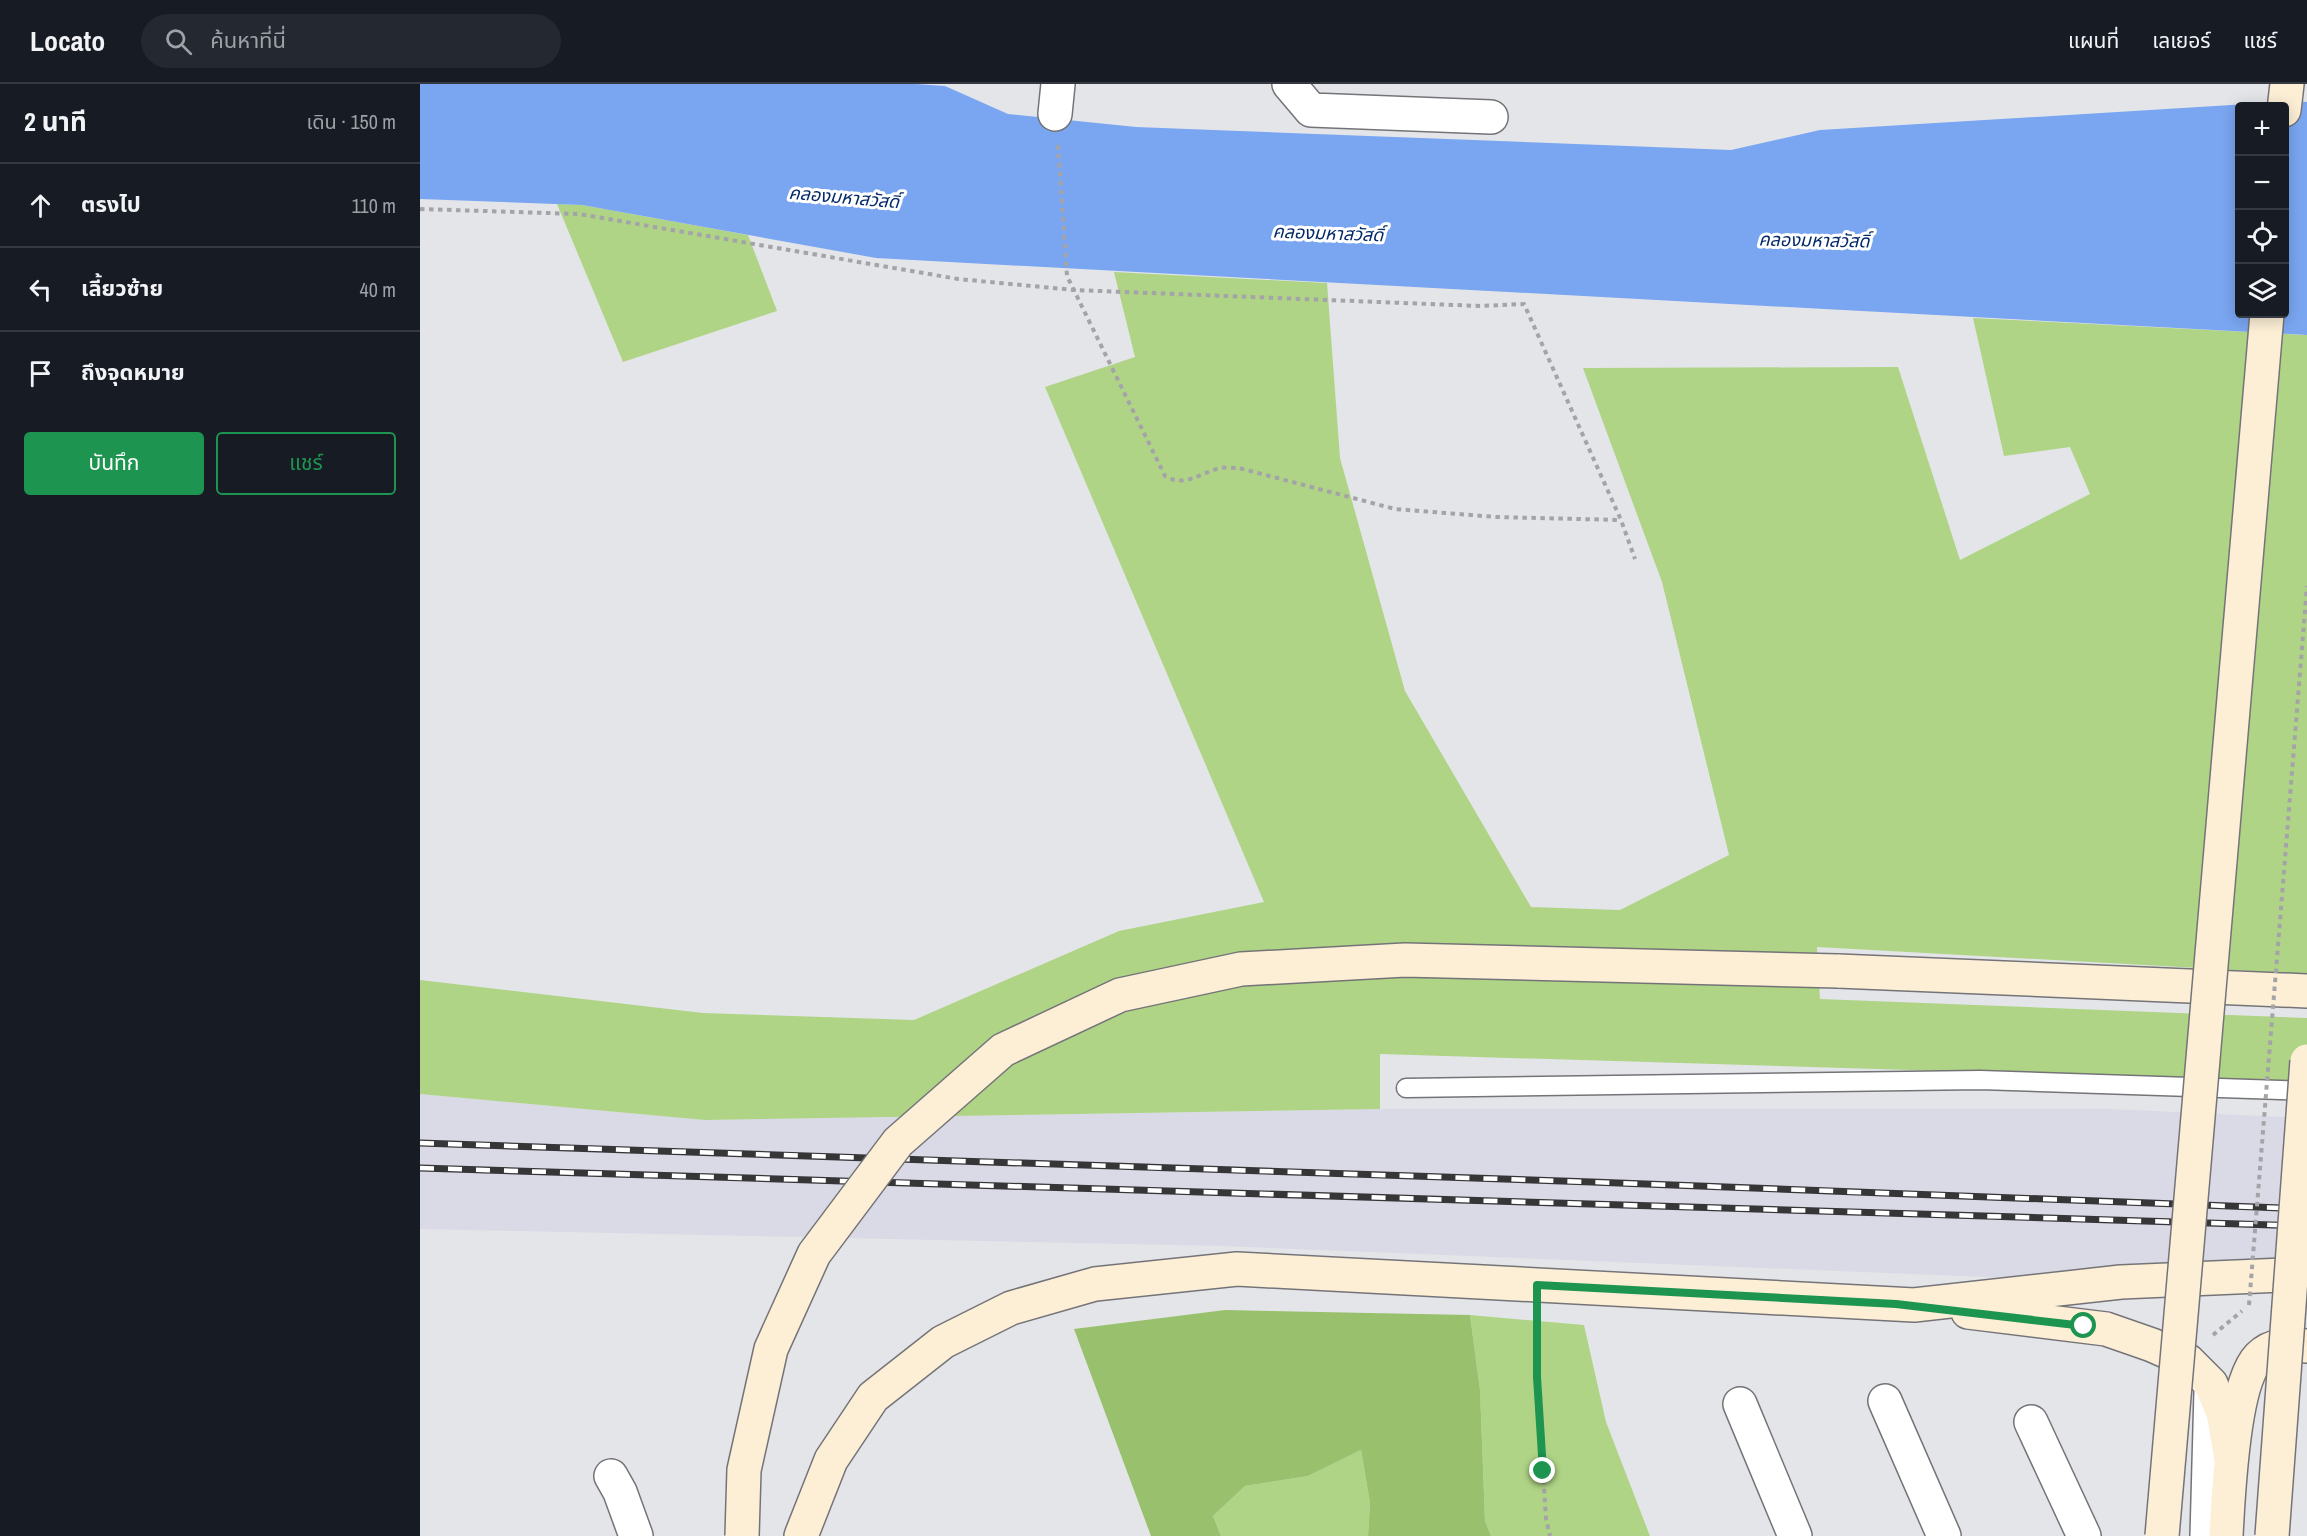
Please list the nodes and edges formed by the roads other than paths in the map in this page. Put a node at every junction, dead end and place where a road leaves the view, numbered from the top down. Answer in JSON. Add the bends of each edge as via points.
{"nodes":[{"id":1,"x":1288,"y":84,"type":"edge"},
{"id":2,"x":2287,"y":84,"type":"edge"},
{"id":3,"x":1312,"y":97,"type":"edge"},
{"id":4,"x":2285,"y":102,"type":"edge"},
{"id":5,"x":1491,"y":117,"type":"dead end"},
{"id":6,"x":2267,"y":318,"type":"edge"},
{"id":7,"x":2307,"y":991,"type":"edge"},
{"id":8,"x":2307,"y":1061,"type":"edge"},
{"id":9,"x":1406,"y":1088,"type":"dead end"},
{"id":10,"x":2307,"y":1091,"type":"edge"},
{"id":11,"x":2307,"y":1274,"type":"edge"},
{"id":12,"x":1914,"y":1305,"type":"junction"},
{"id":13,"x":2307,"y":1346,"type":"edge"},
{"id":14,"x":2211,"y":1384,"type":"junction"},
{"id":15,"x":1886,"y":1401,"type":"dead end"},
{"id":16,"x":1740,"y":1404,"type":"dead end"},
{"id":17,"x":2031,"y":1422,"type":"dead end"},
{"id":18,"x":2231,"y":1459,"type":"junction"},
{"id":19,"x":611,"y":1476,"type":"dead end"},
{"id":20,"x":636,"y":1536,"type":"edge"},
{"id":21,"x":742,"y":1536,"type":"edge"},
{"id":22,"x":801,"y":1536,"type":"edge"},
{"id":23,"x":1795,"y":1536,"type":"edge"},
{"id":24,"x":1944,"y":1536,"type":"edge"},
{"id":25,"x":2084,"y":1536,"type":"edge"},
{"id":26,"x":2162,"y":1536,"type":"edge"},
{"id":27,"x":2206,"y":1536,"type":"edge"},
{"id":28,"x":2226,"y":1536,"type":"edge"},
{"id":29,"x":2272,"y":1536,"type":"edge"}],
"edges":[{"from":1,"to":3,"type":"street"},
{"from":2,"to":4,"type":"main road"},
{"from":3,"to":5,"type":"street"},
{"from":6,"to":26,"type":"main road","bridge":true},
{"from":7,"to":21,"type":"main road","bridge":true,"via":[[1838,971],[1405,960],[1241,969],[1120,994],[1003,1050],[898,1142],[814,1254],[771,1349],[744,1470]]},
{"from":8,"to":29,"type":"main road","bridge":true},
{"from":9,"to":10,"type":"lane","via":[[1980,1080]]},
{"from":11,"to":12,"type":"main road","via":[[2121,1282]]},
{"from":12,"to":14,"type":"main road","via":[[2106,1329],[2188,1361]]},
{"from":12,"to":22,"type":"main road","via":[[1237,1269],[1095,1284],[1011,1308],[943,1342],[873,1397],[831,1460]]},
{"from":13,"to":18,"type":"main road","via":[[2280,1345],[2260,1356],[2247,1376]]},
{"from":14,"to":18,"type":"main road","via":[[2223,1413]]},
{"from":14,"to":27,"type":"street"},
{"from":15,"to":24,"type":"street"},
{"from":16,"to":23,"type":"street"},
{"from":17,"to":25,"type":"street"},
{"from":18,"to":28,"type":"main road"},
{"from":19,"to":20,"type":"street"}]}
